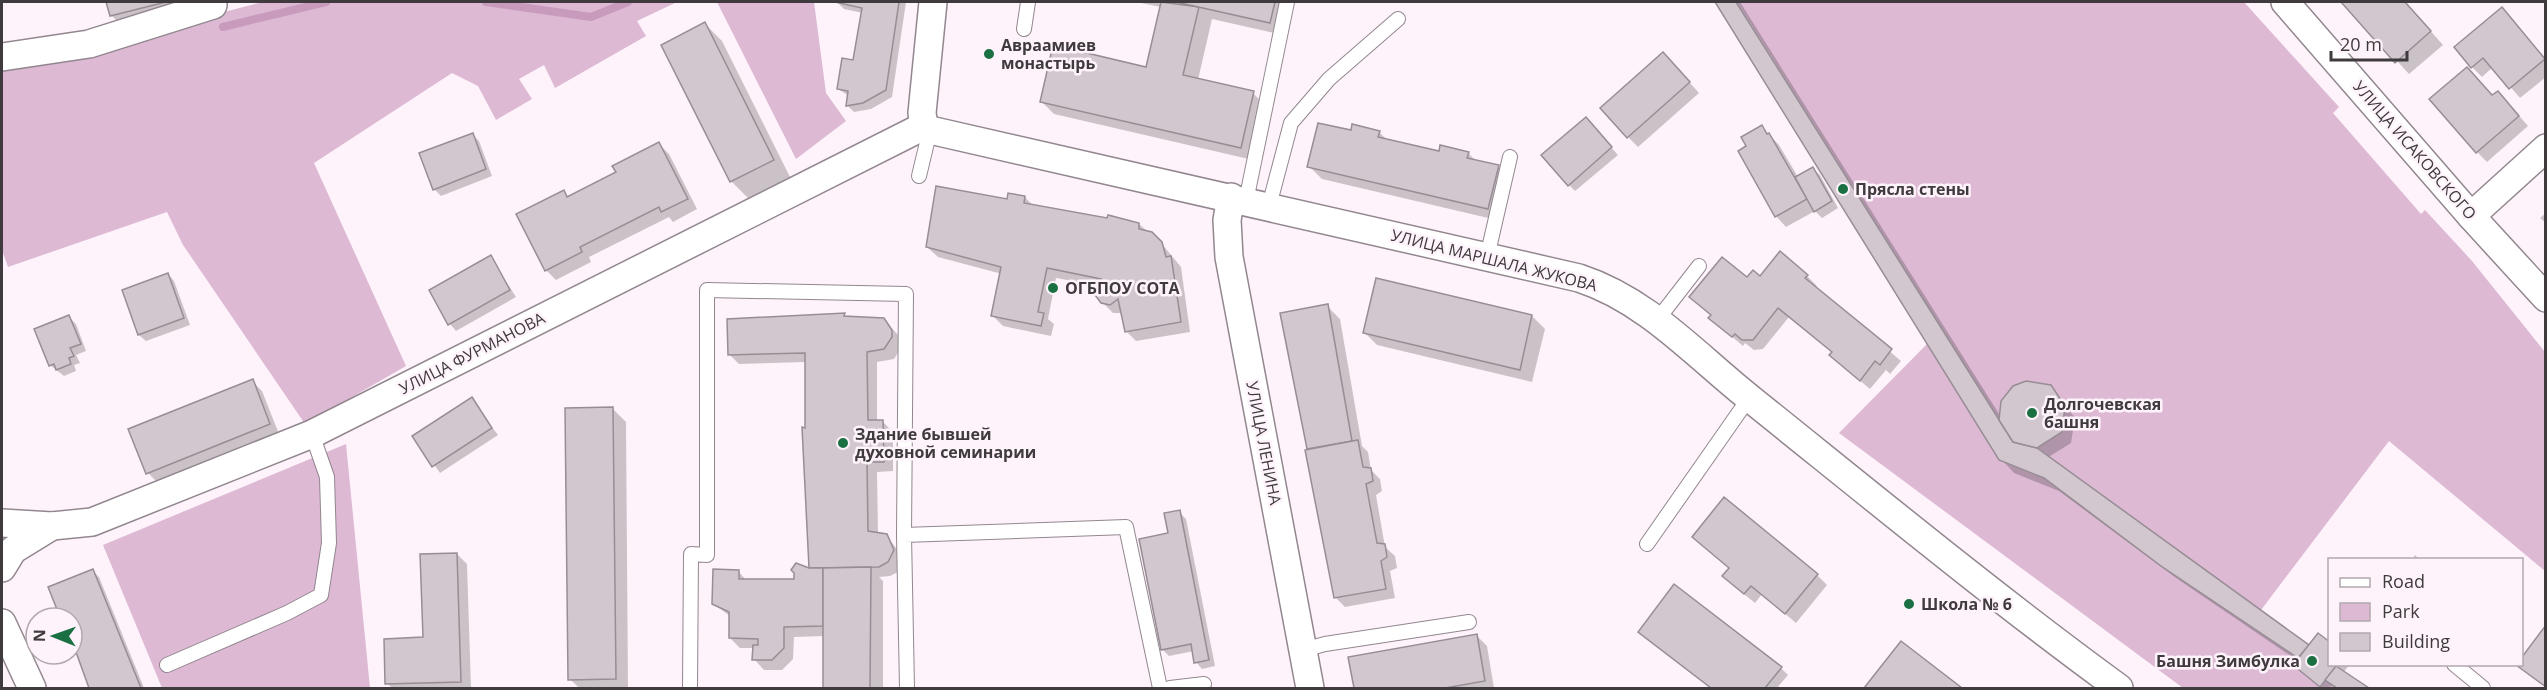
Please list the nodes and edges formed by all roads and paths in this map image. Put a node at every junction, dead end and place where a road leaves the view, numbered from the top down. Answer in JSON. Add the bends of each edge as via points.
{"nodes":[{"id":1,"x":933,"y":2,"type":"edge"},
{"id":2,"x":1028,"y":2,"type":"edge"},
{"id":3,"x":1287,"y":2,"type":"edge"},
{"id":4,"x":2286,"y":2,"type":"edge"},
{"id":5,"x":213,"y":5,"type":"dead end"},
{"id":6,"x":1398,"y":19,"type":"dead end"},
{"id":7,"x":1024,"y":29,"type":"dead end"},
{"id":8,"x":2,"y":57,"type":"edge"},
{"id":9,"x":927,"y":128,"type":"junction"},
{"id":10,"x":2546,"y":148,"type":"edge"},
{"id":11,"x":1510,"y":157,"type":"dead end"},
{"id":12,"x":920,"y":176,"type":"dead end"},
{"id":13,"x":1249,"y":201,"type":"junction"},
{"id":14,"x":2471,"y":216,"type":"junction"},
{"id":15,"x":1487,"y":257,"type":"junction"},
{"id":16,"x":1699,"y":266,"type":"dead end"},
{"id":17,"x":2546,"y":298,"type":"edge"},
{"id":18,"x":1658,"y":320,"type":"junction"},
{"id":19,"x":1749,"y":398,"type":"junction"},
{"id":20,"x":312,"y":434,"type":"junction"},
{"id":21,"x":2,"y":523,"type":"edge"},
{"id":22,"x":52,"y":526,"type":"junction"},
{"id":23,"x":904,"y":535,"type":"junction"},
{"id":24,"x":1647,"y":544,"type":"dead end"},
{"id":25,"x":2,"y":568,"type":"edge"},
{"id":26,"x":1469,"y":622,"type":"dead end"},
{"id":27,"x":2,"y":623,"type":"edge"},
{"id":28,"x":1303,"y":650,"type":"junction"},
{"id":29,"x":167,"y":665,"type":"dead end"},
{"id":30,"x":2456,"y":666,"type":"edge"},
{"id":31,"x":1204,"y":684,"type":"dead end"},
{"id":32,"x":32,"y":688,"type":"edge"},
{"id":33,"x":690,"y":688,"type":"edge"},
{"id":34,"x":907,"y":688,"type":"edge"},
{"id":35,"x":1160,"y":688,"type":"edge"},
{"id":36,"x":1170,"y":688,"type":"edge"},
{"id":37,"x":1310,"y":688,"type":"edge"},
{"id":38,"x":2118,"y":688,"type":"edge"},
{"id":39,"x":2483,"y":688,"type":"edge"}],
"edges":[{"from":1,"to":9,"type":"street","via":[[922,113]]},
{"from":2,"to":7,"type":"lane"},
{"from":3,"to":13,"type":"lane"},
{"from":4,"to":14,"type":"street","name":"УЛИЦА ИСАКОВСКОГО"},
{"from":5,"to":8,"type":"street","via":[[89,44]]},
{"from":6,"to":13,"type":"lane","via":[[1329,79],[1291,123]]},
{"from":9,"to":12,"type":"lane"},
{"from":9,"to":13,"type":"street","name":"УЛИЦА МАРШАЛА ЖУКОВА"},
{"from":9,"to":20,"type":"street","name":"УЛИЦА ФУРМАНОВА"},
{"from":10,"to":14,"type":"street"},
{"from":11,"to":15,"type":"lane"},
{"from":13,"to":15,"type":"street","name":"УЛИЦА МАРШАЛА ЖУКОВА"},
{"from":13,"to":28,"type":"street","name":"УЛИЦА ЛЕНИНА","via":[[1227,220],[1229,257]]},
{"from":14,"to":17,"type":"street","name":"УЛИЦА ИСАКОВСКОГО"},
{"from":15,"to":18,"type":"street","name":"УЛИЦА МАРШАЛА ЖУКОВА","via":[[1597,284]]},
{"from":16,"to":18,"type":"lane"},
{"from":18,"to":19,"type":"street","name":"УЛИЦА МАРШАЛА ЖУКОВА"},
{"from":19,"to":24,"type":"lane"},
{"from":19,"to":38,"type":"street","name":"УЛИЦА МАРШАЛА ЖУКОВА","via":[[2015,612]]},
{"from":20,"to":22,"type":"street","name":"УЛИЦА ФУРМАНОВА","via":[[92,522]]},
{"from":20,"to":29,"type":"lane","via":[[327,477],[329,543],[321,595]]},
{"from":21,"to":22,"type":"street","name":"УЛИЦА ФУРМАНОВА"},
{"from":22,"to":25,"type":"street","via":[[13,550]]},
{"from":23,"to":33,"type":"lane","via":[[906,294],[707,290],[707,555],[691,554]]},
{"from":23,"to":34,"type":"lane"},
{"from":23,"to":35,"type":"lane","via":[[1126,527]]},
{"from":26,"to":28,"type":"lane"},
{"from":27,"to":32,"type":"street"},
{"from":28,"to":37,"type":"street","name":"УЛИЦА ЛЕНИНА"},
{"from":30,"to":39,"type":"lane"},
{"from":31,"to":36,"type":"lane"}]}
